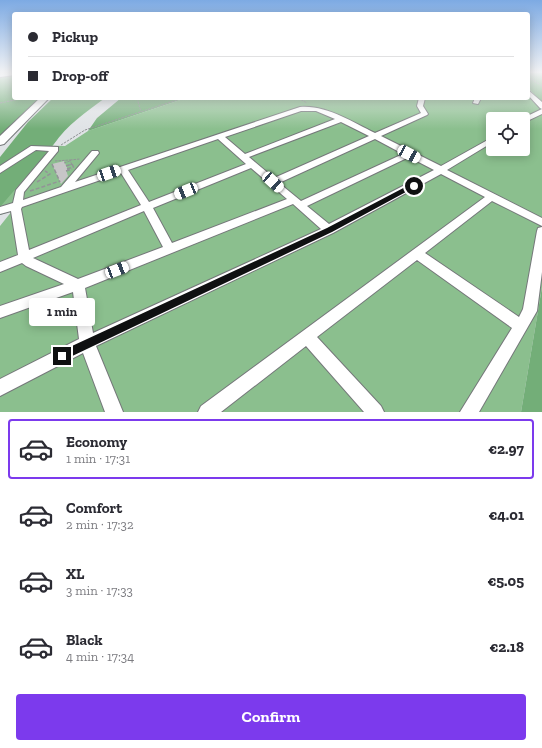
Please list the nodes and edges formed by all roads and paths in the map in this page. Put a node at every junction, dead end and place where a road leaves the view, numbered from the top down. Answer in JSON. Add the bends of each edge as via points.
{"nodes":[{"id":1,"x":530,"y":94,"type":"edge"},
{"id":2,"x":15,"y":100,"type":"edge"},
{"id":3,"x":43,"y":100,"type":"edge"},
{"id":4,"x":138,"y":100,"type":"edge"},
{"id":5,"x":177,"y":100,"type":"edge"},
{"id":6,"x":421,"y":100,"type":"edge"},
{"id":7,"x":0,"y":103,"type":"edge"},
{"id":8,"x":542,"y":107,"type":"edge"},
{"id":9,"x":542,"y":111,"type":"edge"},
{"id":10,"x":141,"y":112,"type":"junction"},
{"id":11,"x":530,"y":117,"type":"edge"},
{"id":12,"x":341,"y":119,"type":"junction"},
{"id":13,"x":219,"y":136,"type":"junction"},
{"id":14,"x":375,"y":136,"type":"junction"},
{"id":15,"x":0,"y":142,"type":"edge"},
{"id":16,"x":486,"y":143,"type":"edge"},
{"id":17,"x":61,"y":145,"type":"dead end"},
{"id":18,"x":94,"y":153,"type":"dead end"},
{"id":19,"x":409,"y":154,"type":"junction"},
{"id":20,"x":243,"y":156,"type":"junction"},
{"id":21,"x":70,"y":161,"type":"junction"},
{"id":22,"x":48,"y":162,"type":"junction"},
{"id":23,"x":64,"y":163,"type":"dead end"},
{"id":24,"x":72,"y":164,"type":"junction"},
{"id":25,"x":253,"y":164,"type":"junction"},
{"id":26,"x":66,"y":166,"type":"dead end"},
{"id":27,"x":123,"y":169,"type":"junction"},
{"id":28,"x":0,"y":170,"type":"edge"},
{"id":29,"x":442,"y":171,"type":"junction"},
{"id":30,"x":56,"y":172,"type":"junction"},
{"id":31,"x":50,"y":174,"type":"dead end"},
{"id":32,"x":76,"y":174,"type":"junction"},
{"id":33,"x":273,"y":182,"type":"junction"},
{"id":34,"x":81,"y":183,"type":"junction"},
{"id":35,"x":61,"y":184,"type":"junction"},
{"id":36,"x":19,"y":197,"type":"junction"},
{"id":37,"x":491,"y":197,"type":"junction"},
{"id":38,"x":297,"y":203,"type":"junction"},
{"id":39,"x":147,"y":207,"type":"junction"},
{"id":40,"x":0,"y":211,"type":"edge"},
{"id":41,"x":541,"y":226,"type":"edge"},
{"id":42,"x":329,"y":230,"type":"junction"},
{"id":43,"x":170,"y":249,"type":"junction"},
{"id":44,"x":416,"y":253,"type":"junction"},
{"id":45,"x":24,"y":257,"type":"junction"},
{"id":46,"x":0,"y":267,"type":"edge"},
{"id":47,"x":78,"y":285,"type":"junction"},
{"id":48,"x":0,"y":312,"type":"edge"},
{"id":49,"x":521,"y":326,"type":"junction"},
{"id":50,"x":307,"y":336,"type":"junction"},
{"id":51,"x":88,"y":343,"type":"junction"},
{"id":52,"x":0,"y":388,"type":"edge"},
{"id":53,"x":114,"y":412,"type":"edge"},
{"id":54,"x":207,"y":412,"type":"edge"},
{"id":55,"x":375,"y":412,"type":"edge"},
{"id":56,"x":469,"y":412,"type":"edge"}],
"edges":[{"from":1,"to":8,"type":"street"},
{"from":2,"to":7,"type":"path"},
{"from":3,"to":15,"type":"main road"},
{"from":4,"to":10,"type":"path"},
{"from":5,"to":10,"type":"path"},
{"from":6,"to":14,"type":"street","via":[[420,110],[425,114]]},
{"from":9,"to":11,"type":"street"},
{"from":10,"to":17,"type":"path","via":[[85,130]]},
{"from":12,"to":13,"type":"street","via":[[318,109],[300,109]]},
{"from":12,"to":14,"type":"street"},
{"from":12,"to":20,"type":"street"},
{"from":13,"to":20,"type":"street"},
{"from":13,"to":27,"type":"street"},
{"from":14,"to":19,"type":"street"},
{"from":14,"to":33,"type":"street"},
{"from":16,"to":29,"type":"street"},
{"from":18,"to":32,"type":"street"},
{"from":19,"to":29,"type":"street"},
{"from":19,"to":38,"type":"street"},
{"from":20,"to":25,"type":"street"},
{"from":21,"to":22,"type":"path"},
{"from":21,"to":23,"type":"path"},
{"from":21,"to":24,"type":"path"},
{"from":22,"to":28,"type":"street","via":[[55,148],[34,148]]},
{"from":22,"to":30,"type":"path"},
{"from":22,"to":36,"type":"street"},
{"from":24,"to":26,"type":"path"},
{"from":24,"to":32,"type":"path"},
{"from":25,"to":33,"type":"street"},
{"from":25,"to":39,"type":"street"},
{"from":27,"to":34,"type":"street"},
{"from":27,"to":39,"type":"street"},
{"from":29,"to":37,"type":"street"},
{"from":29,"to":42,"type":"street"},
{"from":30,"to":31,"type":"path"},
{"from":30,"to":35,"type":"path"},
{"from":32,"to":34,"type":"street"},
{"from":32,"to":35,"type":"street"},
{"from":33,"to":38,"type":"street"},
{"from":34,"to":35,"type":"street"},
{"from":35,"to":36,"type":"street"},
{"from":35,"to":36,"type":"path"},
{"from":36,"to":40,"type":"street"},
{"from":36,"to":45,"type":"street","via":[[16,209]]},
{"from":37,"to":41,"type":"street"},
{"from":37,"to":44,"type":"street"},
{"from":38,"to":42,"type":"street"},
{"from":38,"to":43,"type":"street"},
{"from":39,"to":43,"type":"street"},
{"from":39,"to":45,"type":"street"},
{"from":41,"to":49,"type":"street","via":[[530,311]]},
{"from":42,"to":51,"type":"street"},
{"from":43,"to":47,"type":"street"},
{"from":44,"to":49,"type":"street"},
{"from":44,"to":50,"type":"street"},
{"from":45,"to":46,"type":"street"},
{"from":45,"to":47,"type":"street","via":[[30,263]]},
{"from":47,"to":48,"type":"street"},
{"from":47,"to":51,"type":"street"},
{"from":49,"to":56,"type":"street"},
{"from":50,"to":54,"type":"street"},
{"from":50,"to":55,"type":"street"},
{"from":51,"to":52,"type":"street"},
{"from":51,"to":53,"type":"street"}]}
